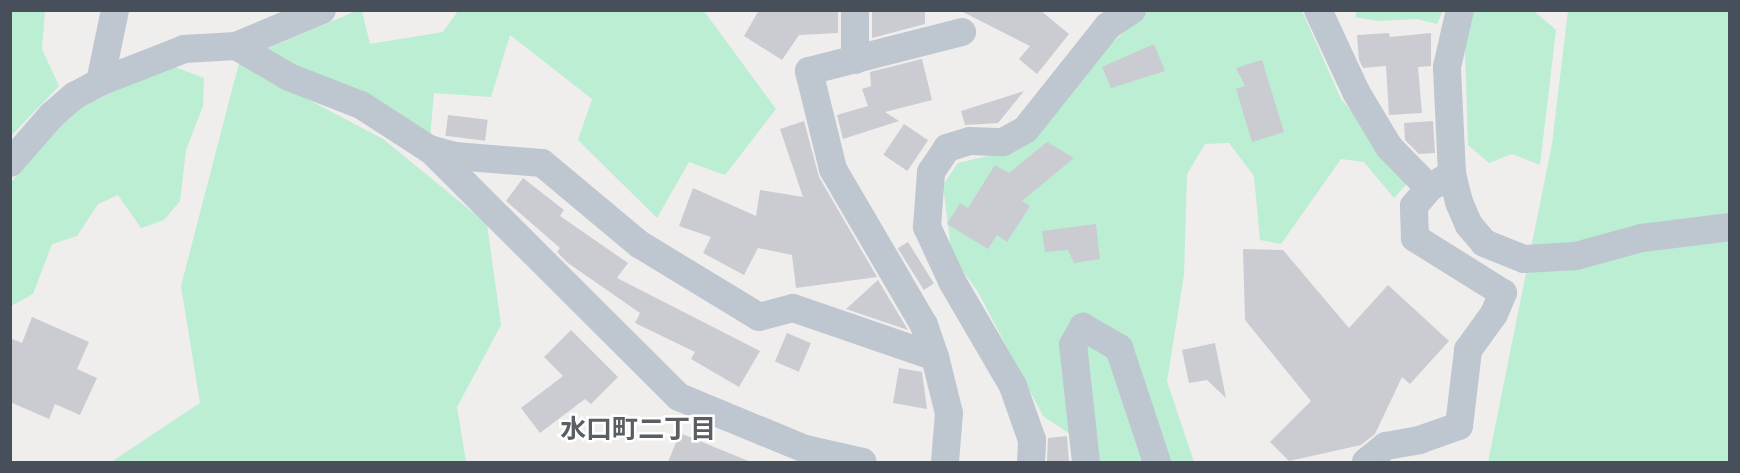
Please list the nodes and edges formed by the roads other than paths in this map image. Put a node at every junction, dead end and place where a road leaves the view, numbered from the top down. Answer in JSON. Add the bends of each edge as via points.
{"nodes":[{"id":1,"x":115,"y":10,"type":"edge"},
{"id":2,"x":322,"y":10,"type":"edge"},
{"id":3,"x":855,"y":10,"type":"edge"},
{"id":4,"x":1132,"y":10,"type":"edge"},
{"id":5,"x":1318,"y":10,"type":"edge"},
{"id":6,"x":1460,"y":10,"type":"edge"},
{"id":7,"x":962,"y":32,"type":"dead end"},
{"id":8,"x":236,"y":46,"type":"junction"},
{"id":9,"x":855,"y":60,"type":"junction"},
{"id":10,"x":100,"y":82,"type":"junction"},
{"id":11,"x":429,"y":149,"type":"junction"},
{"id":12,"x":10,"y":163,"type":"edge"},
{"id":13,"x":1441,"y":181,"type":"junction"},
{"id":14,"x":1730,"y":227,"type":"edge"},
{"id":15,"x":935,"y":357,"type":"junction"},
{"id":16,"x":863,"y":462,"type":"edge"},
{"id":17,"x":945,"y":462,"type":"edge"},
{"id":18,"x":1031,"y":462,"type":"edge"},
{"id":19,"x":1086,"y":462,"type":"edge"},
{"id":20,"x":1157,"y":462,"type":"edge"},
{"id":21,"x":1366,"y":462,"type":"edge"}],
"edges":[{"from":1,"to":10,"type":"street"},
{"from":2,"to":8,"type":"street"},
{"from":3,"to":9,"type":"street"},
{"from":4,"to":18,"type":"street","via":[[1108,26],[1026,129],[1003,142],[970,141],[947,148],[931,172],[927,227],[952,281],[1013,386],[1032,440]]},
{"from":5,"to":13,"type":"street","via":[[1356,92],[1389,147]]},
{"from":6,"to":13,"type":"street","via":[[1447,67]]},
{"from":7,"to":9,"type":"street"},
{"from":8,"to":10,"type":"street","via":[[184,49]]},
{"from":8,"to":11,"type":"street","via":[[288,77],[361,105]]},
{"from":9,"to":15,"type":"street","via":[[809,71],[833,170],[924,325]]},
{"from":10,"to":12,"type":"street","via":[[74,96],[52,115]]},
{"from":11,"to":15,"type":"street","via":[[455,156],[542,163],[639,244],[759,317],[793,308]]},
{"from":11,"to":16,"type":"street","via":[[679,397],[805,448]]},
{"from":13,"to":14,"type":"street","via":[[1484,243],[1524,259],[1576,256],[1642,238]]},
{"from":13,"to":21,"type":"street","via":[[1414,206],[1415,238],[1503,293],[1494,314],[1468,350],[1460,426],[1386,446]]},
{"from":15,"to":17,"type":"street","via":[[949,413]]},
{"from":19,"to":20,"type":"street","via":[[1073,345],[1083,327],[1119,348]]}]}
